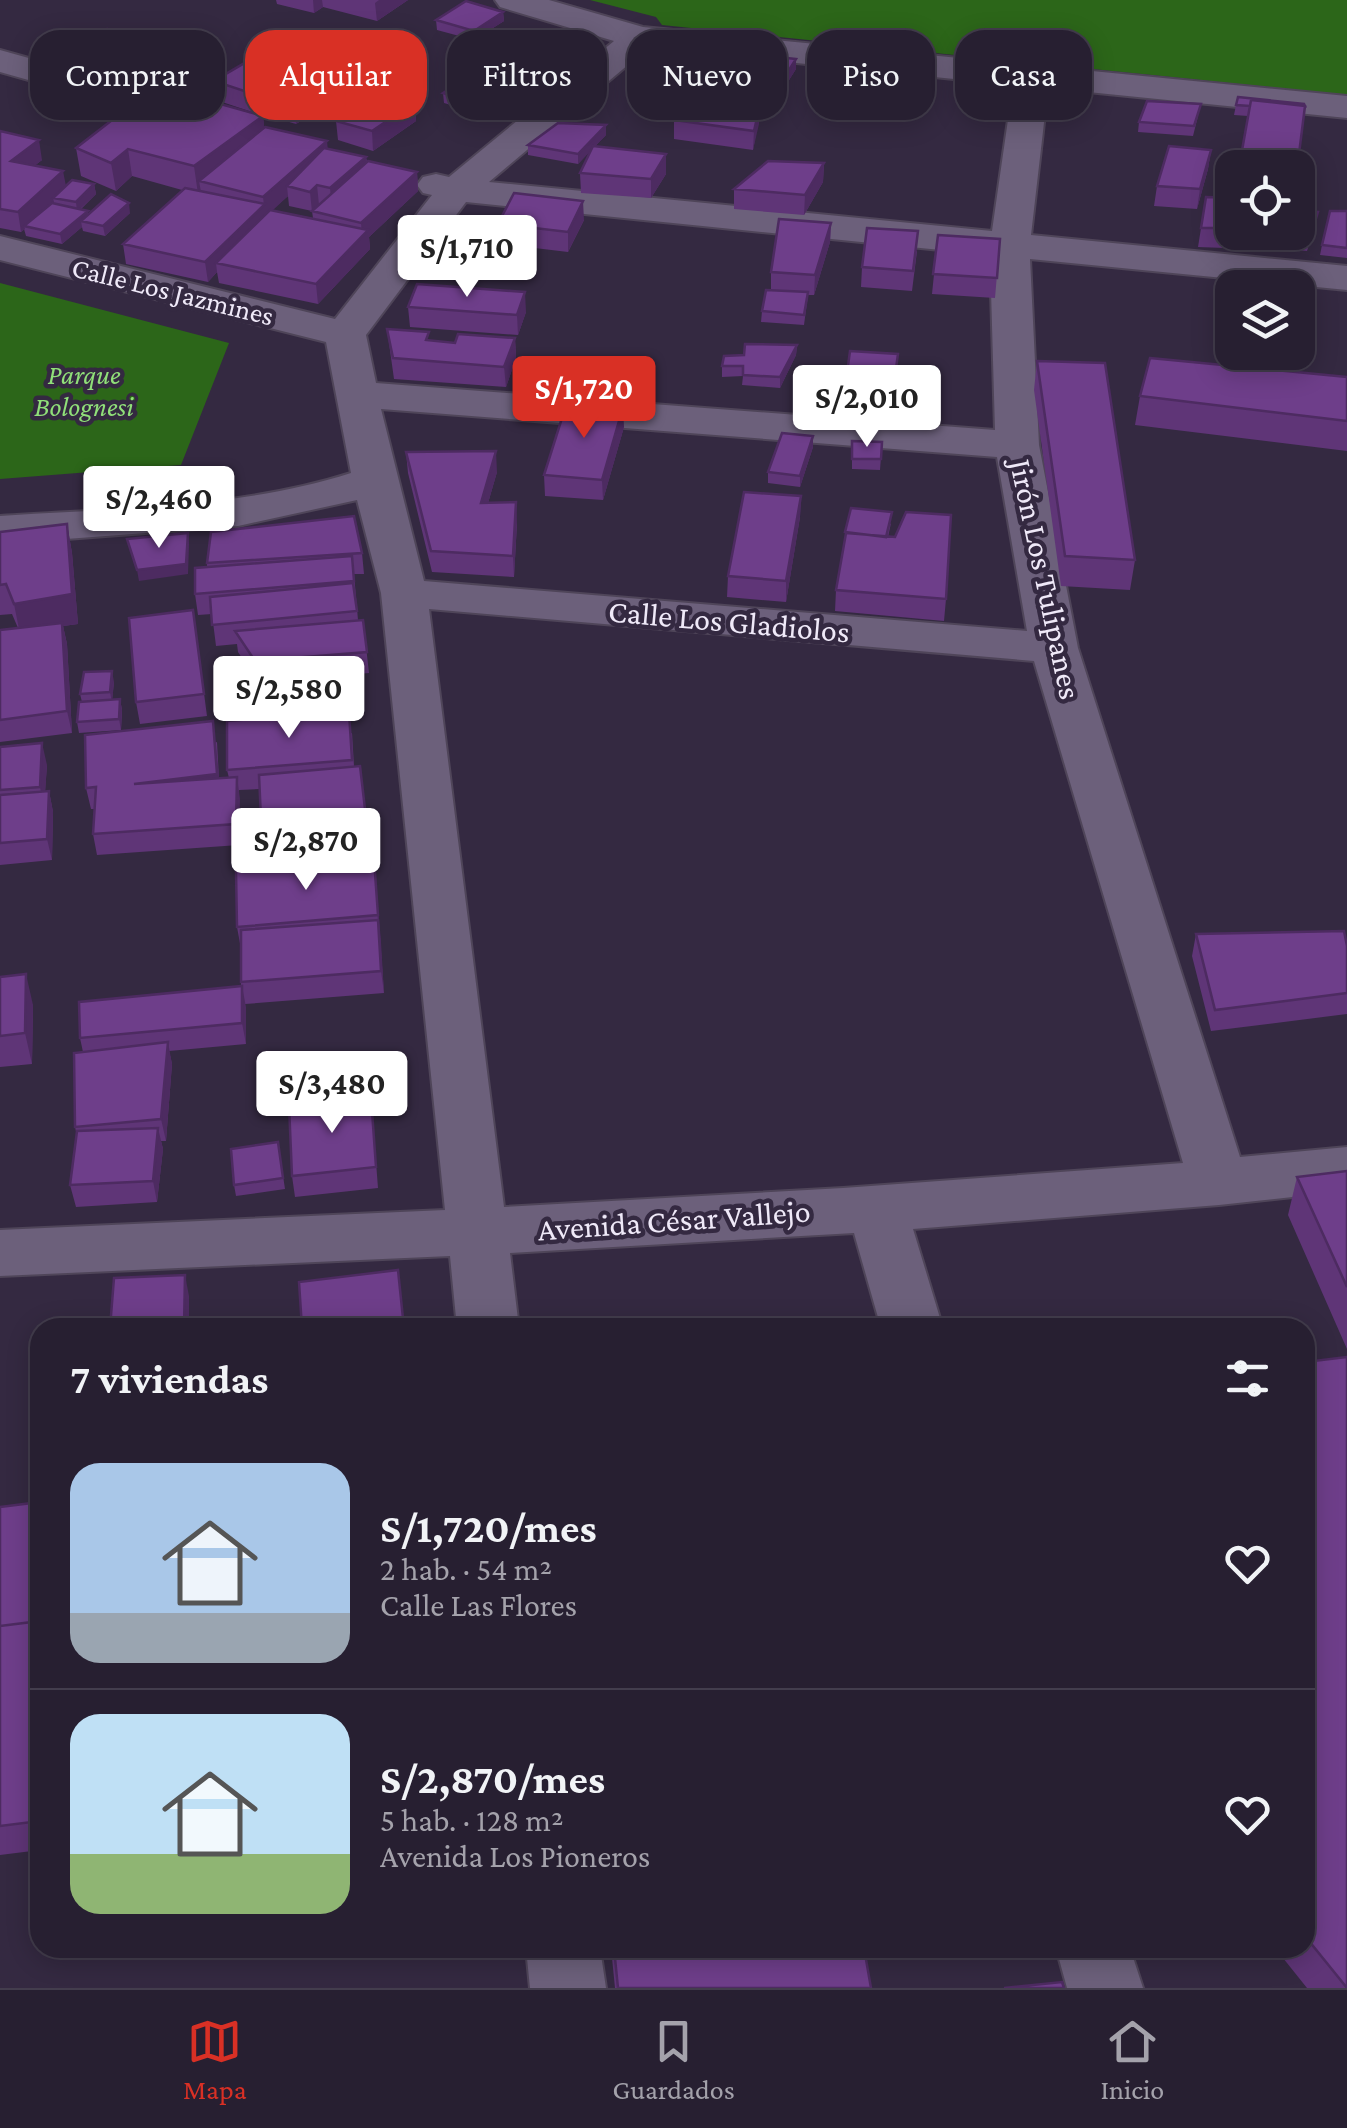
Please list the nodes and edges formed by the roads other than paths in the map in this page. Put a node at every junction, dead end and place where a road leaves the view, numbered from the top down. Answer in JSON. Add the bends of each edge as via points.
{"nodes":[{"id":1,"x":512,"y":0,"type":"edge"},
{"id":2,"x":627,"y":33,"type":"edge"},
{"id":3,"x":627,"y":48,"type":"edge"},
{"id":4,"x":787,"y":52,"type":"edge"},
{"id":5,"x":0,"y":61,"type":"edge"},
{"id":6,"x":955,"y":68,"type":"edge"},
{"id":7,"x":1092,"y":82,"type":"edge"},
{"id":8,"x":1347,"y":106,"type":"edge"},
{"id":9,"x":1026,"y":120,"type":"edge"},
{"id":10,"x":247,"y":131,"type":"edge"},
{"id":11,"x":399,"y":174,"type":"edge"},
{"id":12,"x":456,"y":190,"type":"junction"},
{"id":13,"x":1010,"y":247,"type":"junction"},
{"id":14,"x":0,"y":248,"type":"edge"},
{"id":15,"x":1347,"y":278,"type":"edge"},
{"id":16,"x":345,"y":334,"type":"junction"},
{"id":17,"x":358,"y":394,"type":"junction"},
{"id":18,"x":1017,"y":445,"type":"junction"},
{"id":19,"x":374,"y":480,"type":"junction"},
{"id":20,"x":0,"y":530,"type":"edge"},
{"id":21,"x":404,"y":593,"type":"junction"},
{"id":22,"x":1054,"y":648,"type":"junction"},
{"id":23,"x":1347,"y":1169,"type":"edge"},
{"id":24,"x":1219,"y":1182,"type":"junction"},
{"id":25,"x":877,"y":1208,"type":"junction"},
{"id":26,"x":477,"y":1233,"type":"junction"},
{"id":27,"x":0,"y":1254,"type":"edge"},
{"id":28,"x":487,"y":1318,"type":"edge"},
{"id":29,"x":909,"y":1318,"type":"edge"},
{"id":30,"x":564,"y":1958,"type":"edge"},
{"id":31,"x":1096,"y":1958,"type":"edge"},
{"id":32,"x":568,"y":1988,"type":"edge"},
{"id":33,"x":1105,"y":1988,"type":"edge"}],
"edges":[{"from":1,"to":2,"type":"street"},
{"from":3,"to":12,"type":"street"},
{"from":4,"to":6,"type":"street"},
{"from":5,"to":10,"type":"street"},
{"from":7,"to":8,"type":"street"},
{"from":9,"to":13,"type":"street","name":"Jirón Los Tulipanes"},
{"from":11,"to":12,"type":"street"},
{"from":12,"to":13,"type":"street"},
{"from":12,"to":16,"type":"street"},
{"from":13,"to":15,"type":"street"},
{"from":13,"to":18,"type":"street","name":"Jirón Los Tulipanes"},
{"from":14,"to":16,"type":"street","name":"Calle Los Jazmines"},
{"from":16,"to":17,"type":"street"},
{"from":17,"to":18,"type":"street"},
{"from":17,"to":19,"type":"street"},
{"from":18,"to":22,"type":"street","name":"Jirón Los Tulipanes"},
{"from":19,"to":20,"type":"street","via":[[280,508]]},
{"from":19,"to":21,"type":"street"},
{"from":21,"to":22,"type":"street","name":"Calle Los Gladiolos"},
{"from":21,"to":26,"type":"street"},
{"from":22,"to":24,"type":"street","name":"Jirón Los Tulipanes"},
{"from":23,"to":24,"type":"street","name":"Avenida César Vallejo"},
{"from":24,"to":25,"type":"street","name":"Avenida César Vallejo"},
{"from":25,"to":26,"type":"street","name":"Avenida César Vallejo"},
{"from":25,"to":29,"type":"street"},
{"from":26,"to":27,"type":"street","name":"Avenida César Vallejo"},
{"from":26,"to":28,"type":"street"},
{"from":30,"to":32,"type":"street"},
{"from":31,"to":33,"type":"street"}]}
